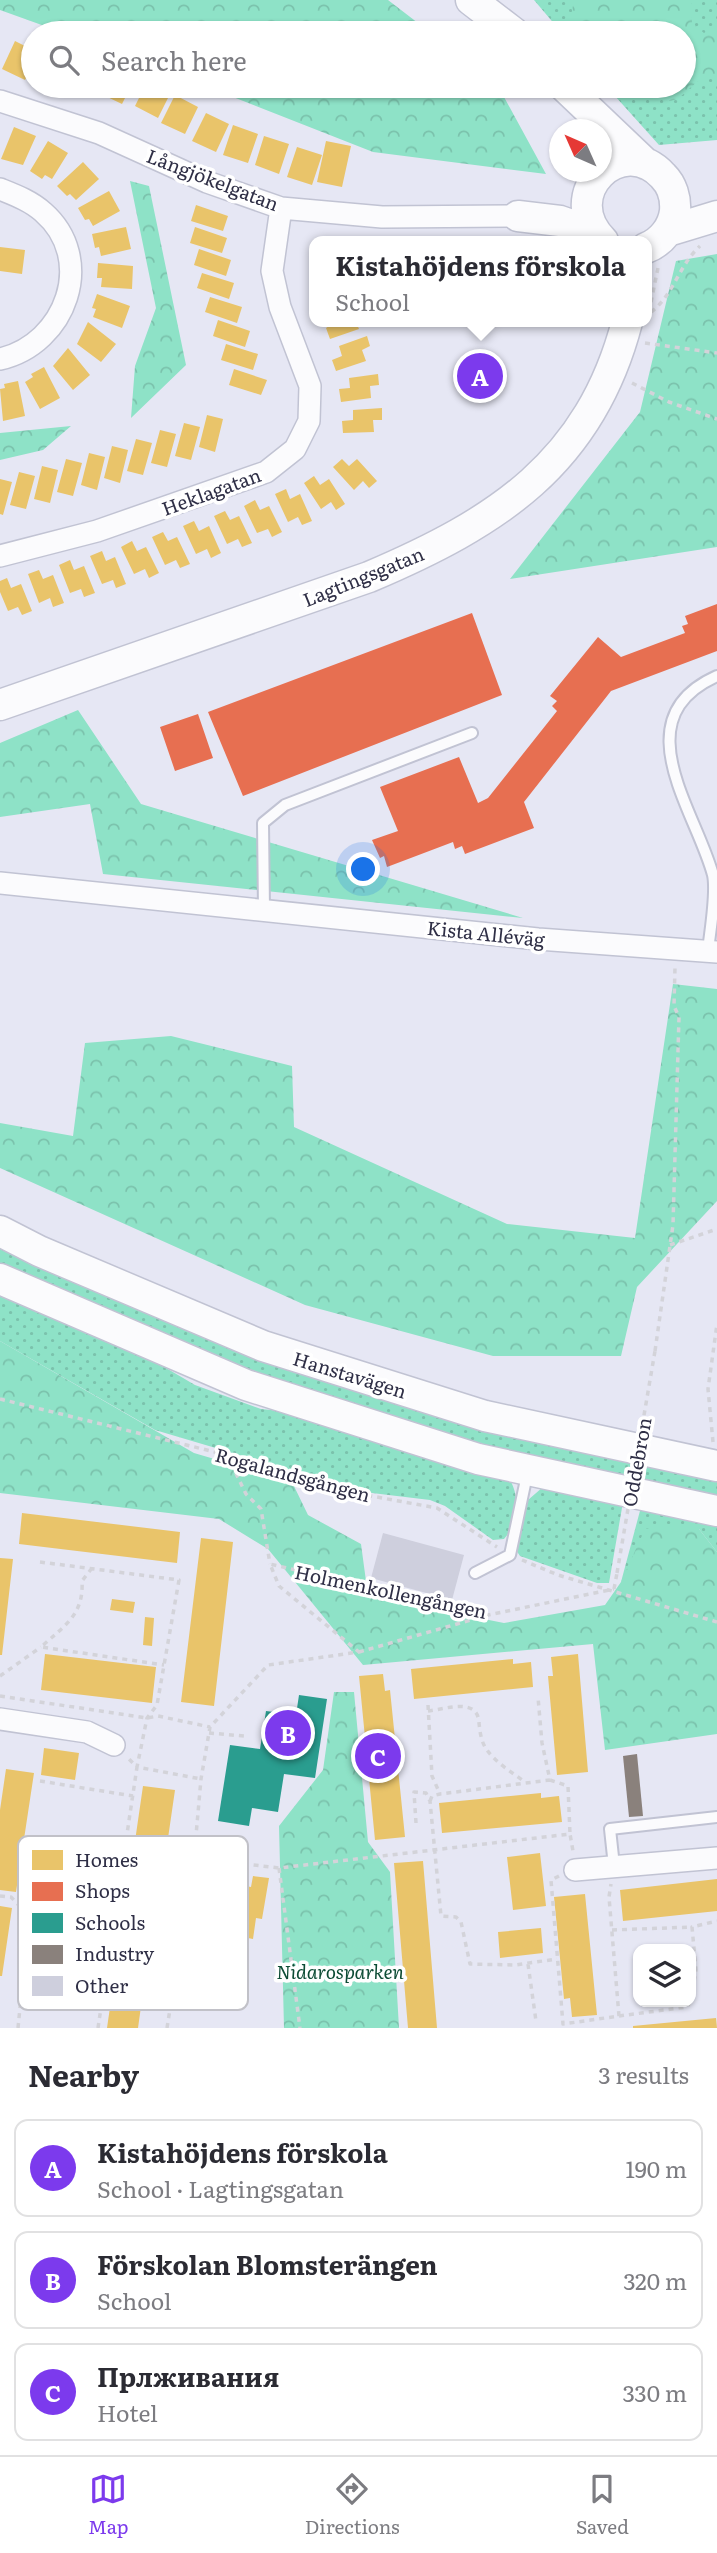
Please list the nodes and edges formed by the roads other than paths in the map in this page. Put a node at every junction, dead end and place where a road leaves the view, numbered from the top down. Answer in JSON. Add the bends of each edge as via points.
{"nodes":[{"id":1,"x":471,"y":0,"type":"edge"},
{"id":2,"x":498,"y":21,"type":"edge"},
{"id":3,"x":572,"y":98,"type":"edge"},
{"id":4,"x":574,"y":98,"type":"edge"},
{"id":5,"x":0,"y":101,"type":"edge"},
{"id":6,"x":583,"y":119,"type":"edge"},
{"id":7,"x":646,"y":164,"type":"junction"},
{"id":8,"x":612,"y":167,"type":"edge"},
{"id":9,"x":591,"y":182,"type":"edge"},
{"id":10,"x":593,"y":182,"type":"edge"},
{"id":11,"x":0,"y":189,"type":"edge"},
{"id":12,"x":672,"y":190,"type":"junction"},
{"id":13,"x":717,"y":205,"type":"edge"},
{"id":14,"x":281,"y":208,"type":"junction"},
{"id":15,"x":518,"y":216,"type":"junction"},
{"id":16,"x":712,"y":229,"type":"edge"},
{"id":17,"x":597,"y":236,"type":"edge"},
{"id":18,"x":598,"y":236,"type":"edge"},
{"id":19,"x":655,"y":248,"type":"edge"},
{"id":20,"x":639,"y":327,"type":"edge"},
{"id":21,"x":0,"y":359,"type":"edge"},
{"id":22,"x":0,"y":556,"type":"edge"},
{"id":23,"x":717,"y":676,"type":"edge"},
{"id":24,"x":0,"y":705,"type":"edge"},
{"id":25,"x":472,"y":733,"type":"dead end"},
{"id":26,"x":0,"y":883,"type":"edge"},
{"id":27,"x":264,"y":910,"type":"junction"},
{"id":28,"x":713,"y":951,"type":"edge"},
{"id":29,"x":0,"y":1231,"type":"edge"},
{"id":30,"x":0,"y":1279,"type":"edge"},
{"id":31,"x":715,"y":1455,"type":"edge"},
{"id":32,"x":528,"y":1470,"type":"junction"},
{"id":33,"x":717,"y":1511,"type":"edge"},
{"id":34,"x":474,"y":1573,"type":"dead end"},
{"id":35,"x":0,"y":1719,"type":"edge"},
{"id":36,"x":114,"y":1745,"type":"road end"},
{"id":37,"x":717,"y":1817,"type":"edge"},
{"id":38,"x":717,"y":1858,"type":"edge"},
{"id":39,"x":614,"y":1867,"type":"junction"},
{"id":40,"x":575,"y":1870,"type":"road end"}],
"edges":[{"from":1,"to":2,"type":"main road"},
{"from":3,"to":6,"type":"main road"},
{"from":4,"to":7,"type":"main road"},
{"from":5,"to":14,"type":"street","name":"Långjökelgatan","via":[[99,133]]},
{"from":7,"to":8,"type":"main road","name":"Långjökelgatan","via":[[624,162]]},
{"from":7,"to":12,"type":"main road","via":[[662,174]]},
{"from":9,"to":15,"type":"main road","name":"Långjökelgatan","via":[[568,202]]},
{"from":10,"to":18,"type":"main road","via":[[586,211]]},
{"from":11,"to":21,"type":"street","via":[[43,212],[71,257],[71,289],[54,324],[27,348]]},
{"from":12,"to":13,"type":"main road"},
{"from":12,"to":19,"type":"main road","via":[[675,215]]},
{"from":14,"to":15,"type":"street","name":"Långjökelgatan","via":[[382,217]]},
{"from":14,"to":22,"type":"street","name":"Heklagatan","via":[[272,271],[280,307],[310,386],[309,421],[295,449],[267,472],[97,531]]},
{"from":15,"to":17,"type":"main road","name":"Långjökelgatan","via":[[560,221]]},
{"from":16,"to":19,"type":"main road"},
{"from":20,"to":24,"type":"main road","name":"Lagtingsgatan","via":[[585,420],[546,469],[489,518],[369,577]]},
{"from":23,"to":28,"type":"lane","name":"Kista Alléväg","via":[[690,694],[677,712],[668,749],[676,786],[715,879]]},
{"from":25,"to":27,"type":"lane","via":[[285,805],[263,823]]},
{"from":26,"to":27,"type":"street","name":"Kista Alléväg"},
{"from":27,"to":28,"type":"street","name":"Kista Alléväg","via":[[538,939]]},
{"from":29,"to":31,"type":"main road","name":"Hanstavägen","via":[[262,1346],[485,1416]]},
{"from":30,"to":32,"type":"main road","via":[[246,1385],[478,1459]]},
{"from":32,"to":33,"type":"main road"},
{"from":32,"to":34,"type":"lane","via":[[510,1555]]},
{"from":35,"to":36,"type":"street","via":[[87,1732]]},
{"from":37,"to":39,"type":"lane","via":[[610,1829]]},
{"from":38,"to":39,"type":"street"},
{"from":39,"to":40,"type":"street"}]}
